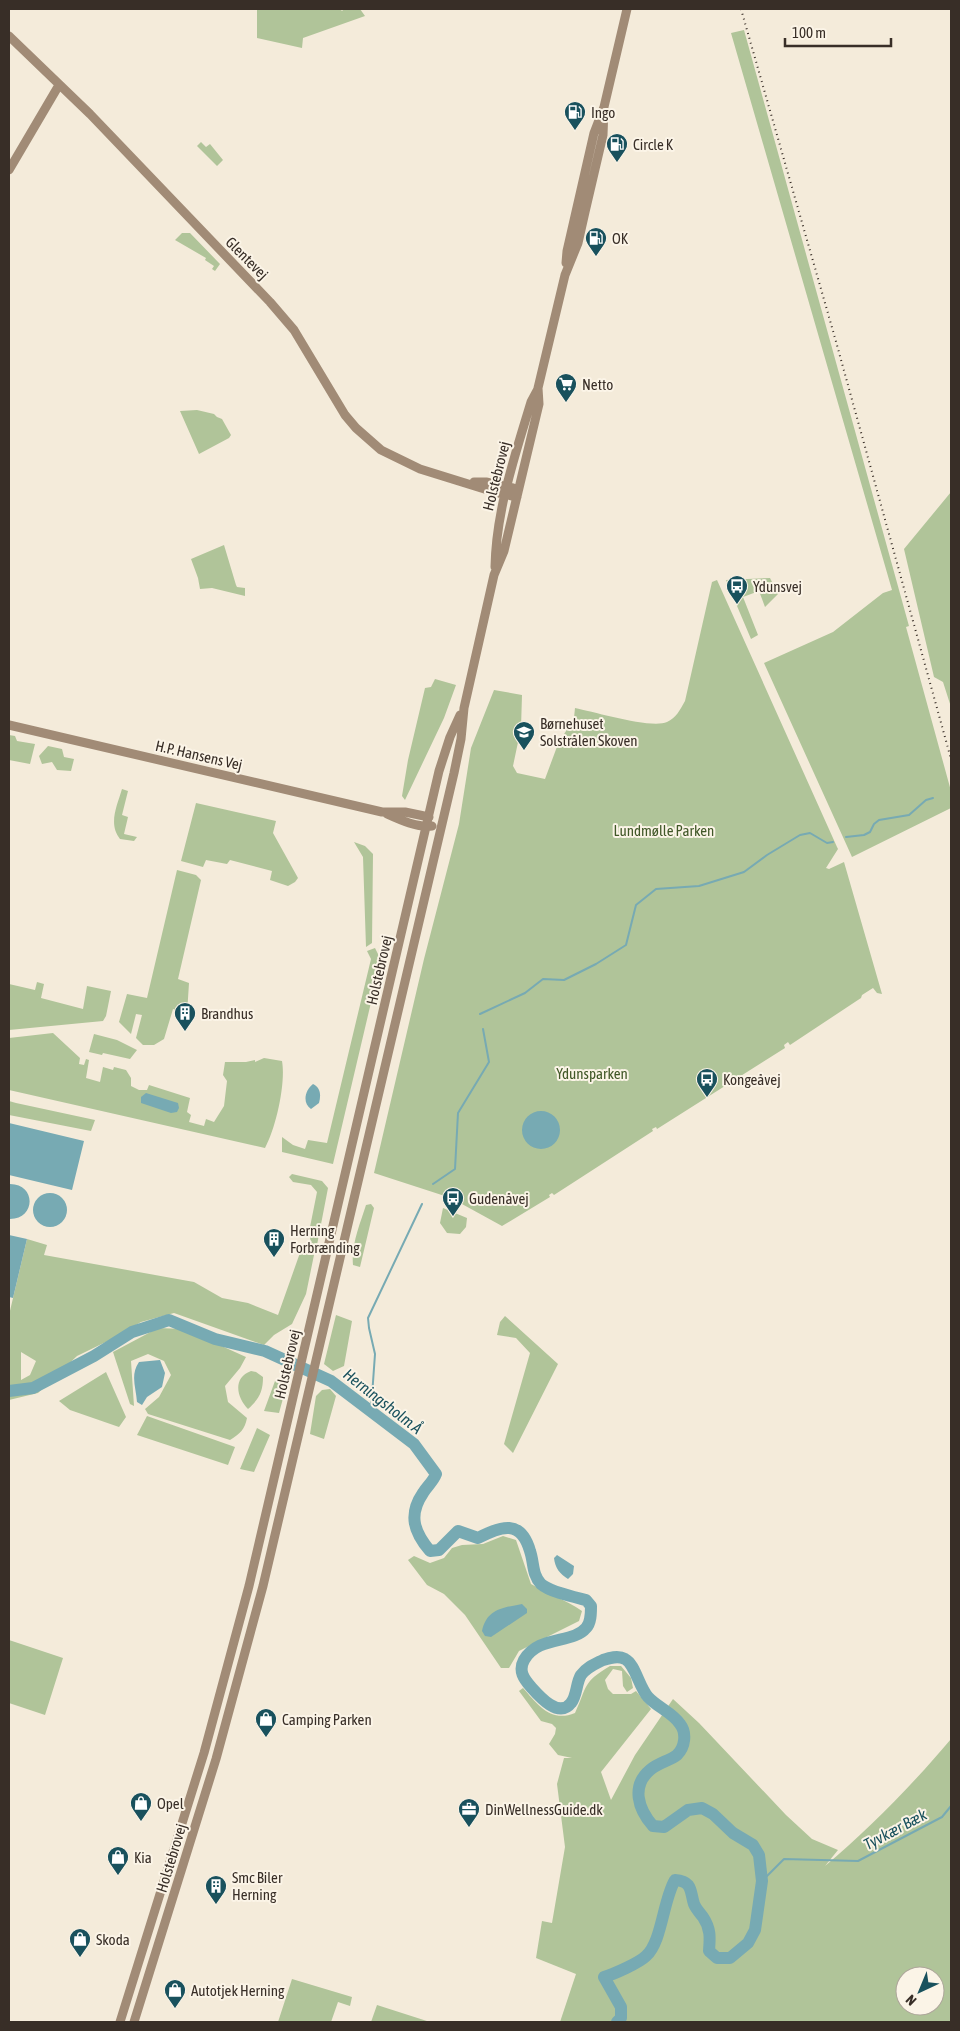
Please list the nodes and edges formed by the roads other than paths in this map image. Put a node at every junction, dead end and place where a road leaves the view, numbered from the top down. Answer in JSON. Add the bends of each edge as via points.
{"nodes":[{"id":1,"x":627,"y":9,"type":"edge"},
{"id":2,"x":9,"y":36,"type":"edge"},
{"id":3,"x":59,"y":85,"type":"junction"},
{"id":4,"x":9,"y":170,"type":"edge"},
{"id":5,"x":512,"y":492,"type":"junction"},
{"id":6,"x":494,"y":575,"type":"junction"},
{"id":7,"x":464,"y":708,"type":"junction"},
{"id":8,"x":9,"y":725,"type":"edge"},
{"id":9,"x":433,"y":823,"type":"junction"},
{"id":10,"x":120,"y":2022,"type":"edge"},
{"id":11,"x":134,"y":2022,"type":"edge"}],
"edges":[{"from":1,"to":5,"type":"main road","name":"Holstebrovej","via":[[567,251],[566,270],[538,388],[539,404]]},
{"from":2,"to":3,"type":"main road","name":"Glentevej"},
{"from":3,"to":4,"type":"main road"},
{"from":3,"to":5,"type":"main road","name":"Glentevej","via":[[270,302],[294,330],[338,405],[356,428],[381,450],[412,467],[467,482],[486,482]]},
{"from":5,"to":6,"type":"main road","name":"Holstebrovej","via":[[496,541]]},
{"from":5,"to":6,"type":"main road","name":"Holstebrovej","via":[[502,541],[504,550]]},
{"from":6,"to":7,"type":"main road","name":"Holstebrovej"},
{"from":7,"to":9,"type":"main road","name":"Holstebrovej","via":[[461,739]]},
{"from":7,"to":9,"type":"main road","name":"Holstebrovej","via":[[439,771]]},
{"from":8,"to":9,"type":"main road","name":"H.P. Hansens Vej","via":[[382,812],[400,820]]},
{"from":9,"to":10,"type":"main road","name":"Holstebrovej","via":[[249,1586],[193,1788]]},
{"from":9,"to":11,"type":"main road","name":"Holstebrovej","via":[[424,898],[263,1586],[235,1693]]}]}
